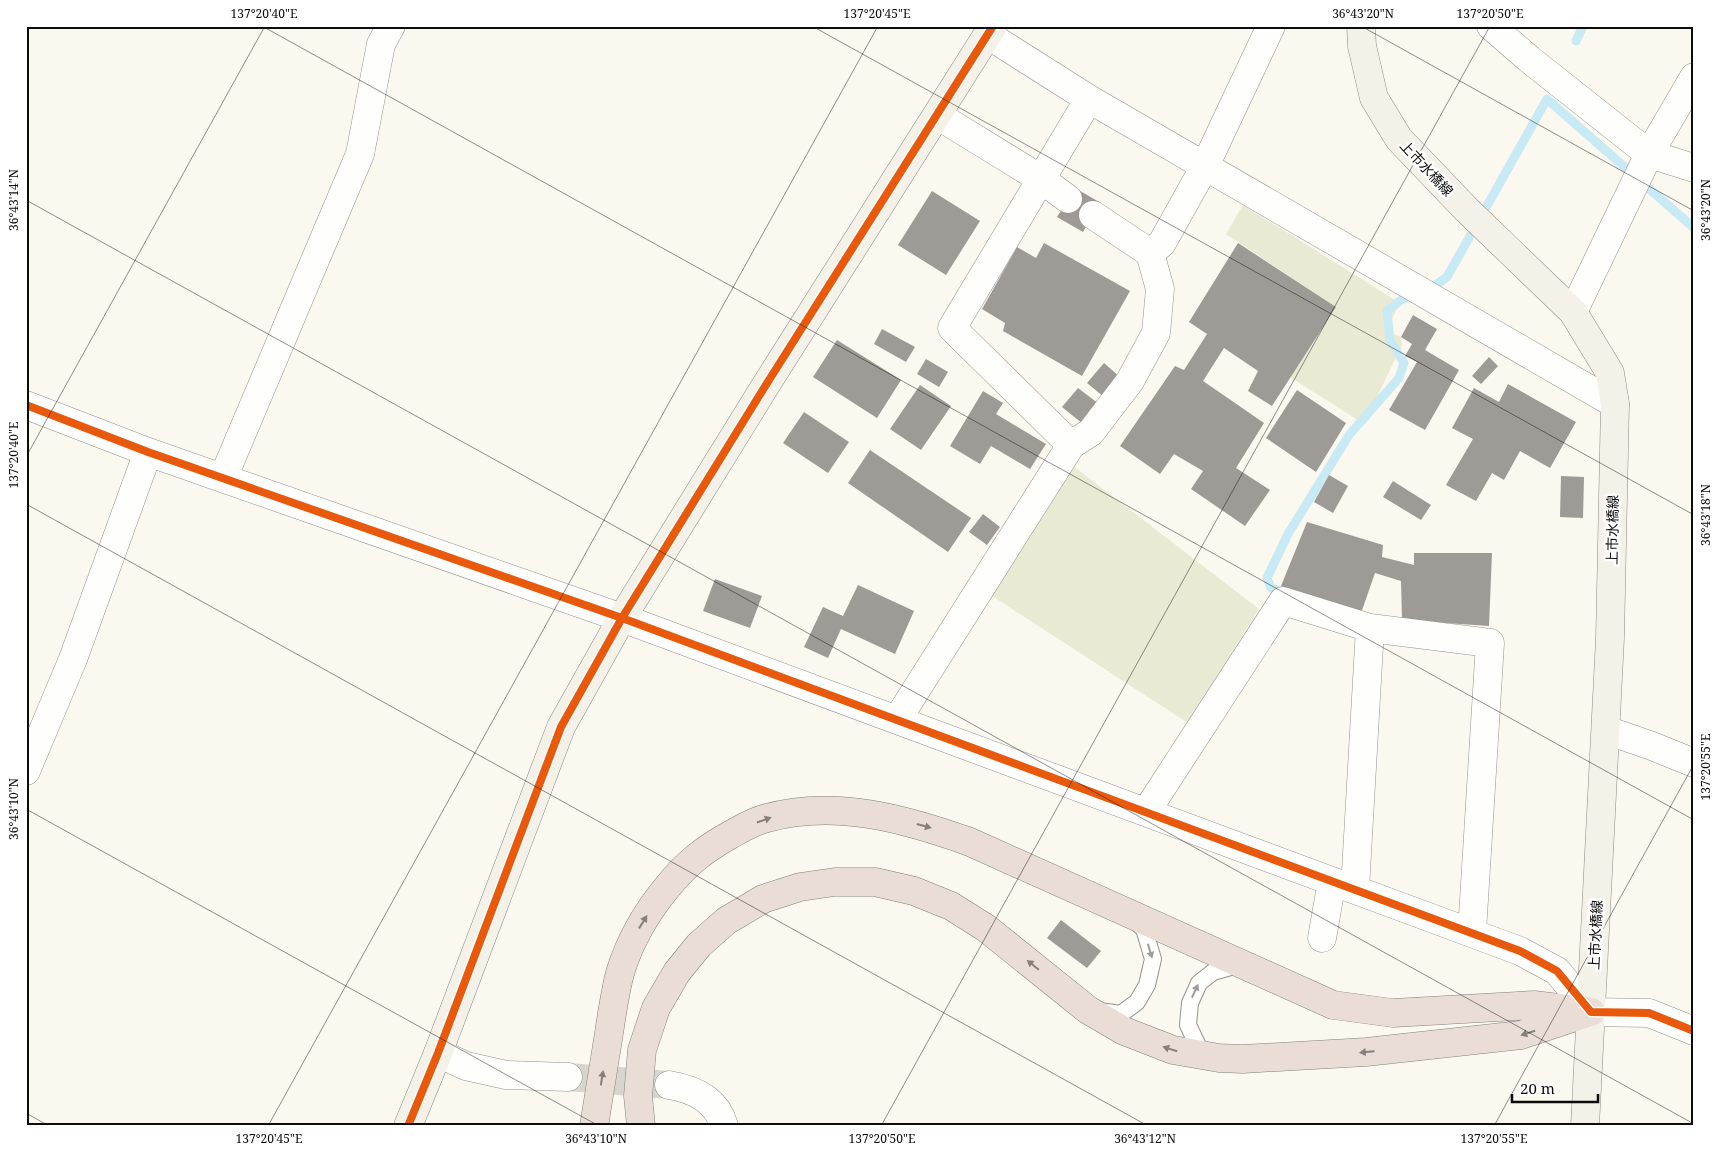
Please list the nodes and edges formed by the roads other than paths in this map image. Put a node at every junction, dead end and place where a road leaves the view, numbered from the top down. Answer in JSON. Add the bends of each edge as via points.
{"nodes":[{"id":1,"x":391,"y":26,"type":"edge"},
{"id":2,"x":1270,"y":26,"type":"edge"},
{"id":3,"x":1360,"y":26,"type":"edge"},
{"id":4,"x":1491,"y":26,"type":"edge"},
{"id":5,"x":991,"y":31,"type":"edge"},
{"id":6,"x":1694,"y":76,"type":"edge"},
{"id":7,"x":1089,"y":99,"type":"junction"},
{"id":8,"x":937,"y":115,"type":"junction"},
{"id":9,"x":1649,"y":154,"type":"junction"},
{"id":10,"x":1205,"y":166,"type":"junction"},
{"id":11,"x":1694,"y":168,"type":"edge"},
{"id":12,"x":1041,"y":180,"type":"junction"},
{"id":13,"x":1068,"y":199,"type":"dead end"},
{"id":14,"x":1094,"y":215,"type":"dead end"},
{"id":15,"x":1150,"y":252,"type":"junction"},
{"id":16,"x":1573,"y":312,"type":"junction"},
{"id":17,"x":26,"y":404,"type":"edge"},
{"id":18,"x":1615,"y":404,"type":"junction"},
{"id":19,"x":1071,"y":445,"type":"junction"},
{"id":20,"x":148,"y":452,"type":"junction"},
{"id":21,"x":223,"y":478,"type":"junction"},
{"id":22,"x":622,"y":618,"type":"junction"},
{"id":23,"x":1358,"y":624,"type":"junction"},
{"id":24,"x":897,"y":720,"type":"junction"},
{"id":25,"x":1606,"y":730,"type":"junction"},
{"id":26,"x":1694,"y":763,"type":"edge"},
{"id":27,"x":26,"y":771,"type":"edge"},
{"id":28,"x":1146,"y":812,"type":"junction"},
{"id":29,"x":1344,"y":885,"type":"junction"},
{"id":30,"x":1125,"y":912,"type":"junction"},
{"id":31,"x":1472,"y":932,"type":"junction"},
{"id":32,"x":1322,"y":938,"type":"dead end"},
{"id":33,"x":1241,"y":964,"type":"junction"},
{"id":34,"x":1088,"y":1010,"type":"junction"},
{"id":35,"x":1591,"y":1012,"type":"junction"},
{"id":36,"x":1694,"y":1031,"type":"edge"},
{"id":37,"x":438,"y":1053,"type":"junction"},
{"id":38,"x":1219,"y":1058,"type":"junction"},
{"id":39,"x":568,"y":1077,"type":"tunnel mouth"},
{"id":40,"x":669,"y":1085,"type":"tunnel mouth"},
{"id":41,"x":408,"y":1126,"type":"edge"},
{"id":42,"x":594,"y":1126,"type":"edge"},
{"id":43,"x":642,"y":1126,"type":"edge"},
{"id":44,"x":724,"y":1126,"type":"edge"},
{"id":45,"x":1585,"y":1126,"type":"edge"}],
"edges":[{"from":1,"to":21,"type":"street","via":[[381,44],[360,154]]},
{"from":2,"to":10,"type":"street"},
{"from":3,"to":16,"type":"street","name":"上市水橋線","via":[[1374,98],[1399,139],[1466,210]]},
{"from":4,"to":9,"type":"street"},
{"from":5,"to":7,"type":"street"},
{"from":5,"to":8,"type":"street"},
{"from":6,"to":9,"type":"street"},
{"from":7,"to":10,"type":"street"},
{"from":7,"to":12,"type":"street"},
{"from":8,"to":12,"type":"street"},
{"from":8,"to":22,"type":"street"},
{"from":9,"to":11,"type":"street"},
{"from":9,"to":16,"type":"street"},
{"from":10,"to":15,"type":"street","via":[[1162,243]]},
{"from":10,"to":18,"type":"street"},
{"from":12,"to":13,"type":"street"},
{"from":12,"to":19,"type":"street","via":[[952,328]]},
{"from":14,"to":15,"type":"street"},
{"from":15,"to":19,"type":"street","via":[[1160,289],[1156,332],[1130,381],[1091,432]]},
{"from":16,"to":18,"type":"street","name":"上市水橋線","via":[[1610,373]]},
{"from":17,"to":20,"type":"street"},
{"from":18,"to":25,"type":"street","name":"上市水橋線"},
{"from":19,"to":24,"type":"street"},
{"from":20,"to":21,"type":"street"},
{"from":20,"to":27,"type":"street","via":[[73,659]]},
{"from":21,"to":22,"type":"street"},
{"from":22,"to":24,"type":"street"},
{"from":22,"to":37,"type":"street","via":[[561,727]]},
{"from":23,"to":28,"type":"street","via":[[1283,601]]},
{"from":23,"to":29,"type":"street"},
{"from":23,"to":31,"type":"street","via":[[1490,643]]},
{"from":24,"to":28,"type":"street"},
{"from":25,"to":26,"type":"street"},
{"from":25,"to":35,"type":"street","name":"上市水橋線"},
{"from":28,"to":29,"type":"street"},
{"from":29,"to":31,"type":"street"},
{"from":29,"to":32,"type":"street"},
{"from":30,"to":33,"type":"highway"},
{"from":30,"to":34,"type":"lane","one_way":true,"via":[[1144,929],[1153,959],[1147,985],[1137,1002],[1121,1014]]},
{"from":42,"to":30,"type":"highway","one_way":true,"via":[[620,974],[634,936],[681,870],[707,848],[767,818],[811,810],[841,811],[877,815],[929,827],[970,842]]},
{"from":31,"to":35,"type":"street","via":[[1520,951],[1557,972]]},
{"from":33,"to":35,"type":"highway","via":[[1333,1005],[1394,1013],[1534,1005]]},
{"from":38,"to":33,"type":"lane","one_way":true,"via":[[1199,1048],[1188,1025],[1190,1003],[1198,983],[1213,972]]},
{"from":38,"to":34,"type":"highway","one_way":true,"via":[[1173,1050],[1124,1031]]},
{"from":34,"to":43,"type":"highway","one_way":true,"via":[[986,928],[951,906],[914,891],[874,882],[835,882],[800,887],[763,900],[726,921],[699,945],[677,972],[656,1008],[642,1050],[638,1096]]},
{"from":35,"to":36,"type":"street","via":[[1649,1013]]},
{"from":35,"to":38,"type":"highway","one_way":true,"via":[[1521,1036],[1366,1052]]},
{"from":35,"to":45,"type":"street","name":"上市水橋線"},
{"from":37,"to":39,"type":"street","via":[[466,1066],[506,1075]]},
{"from":37,"to":41,"type":"street"},
{"from":40,"to":44,"type":"street","via":[[686,1088],[709,1100],[721,1115]]}]}
